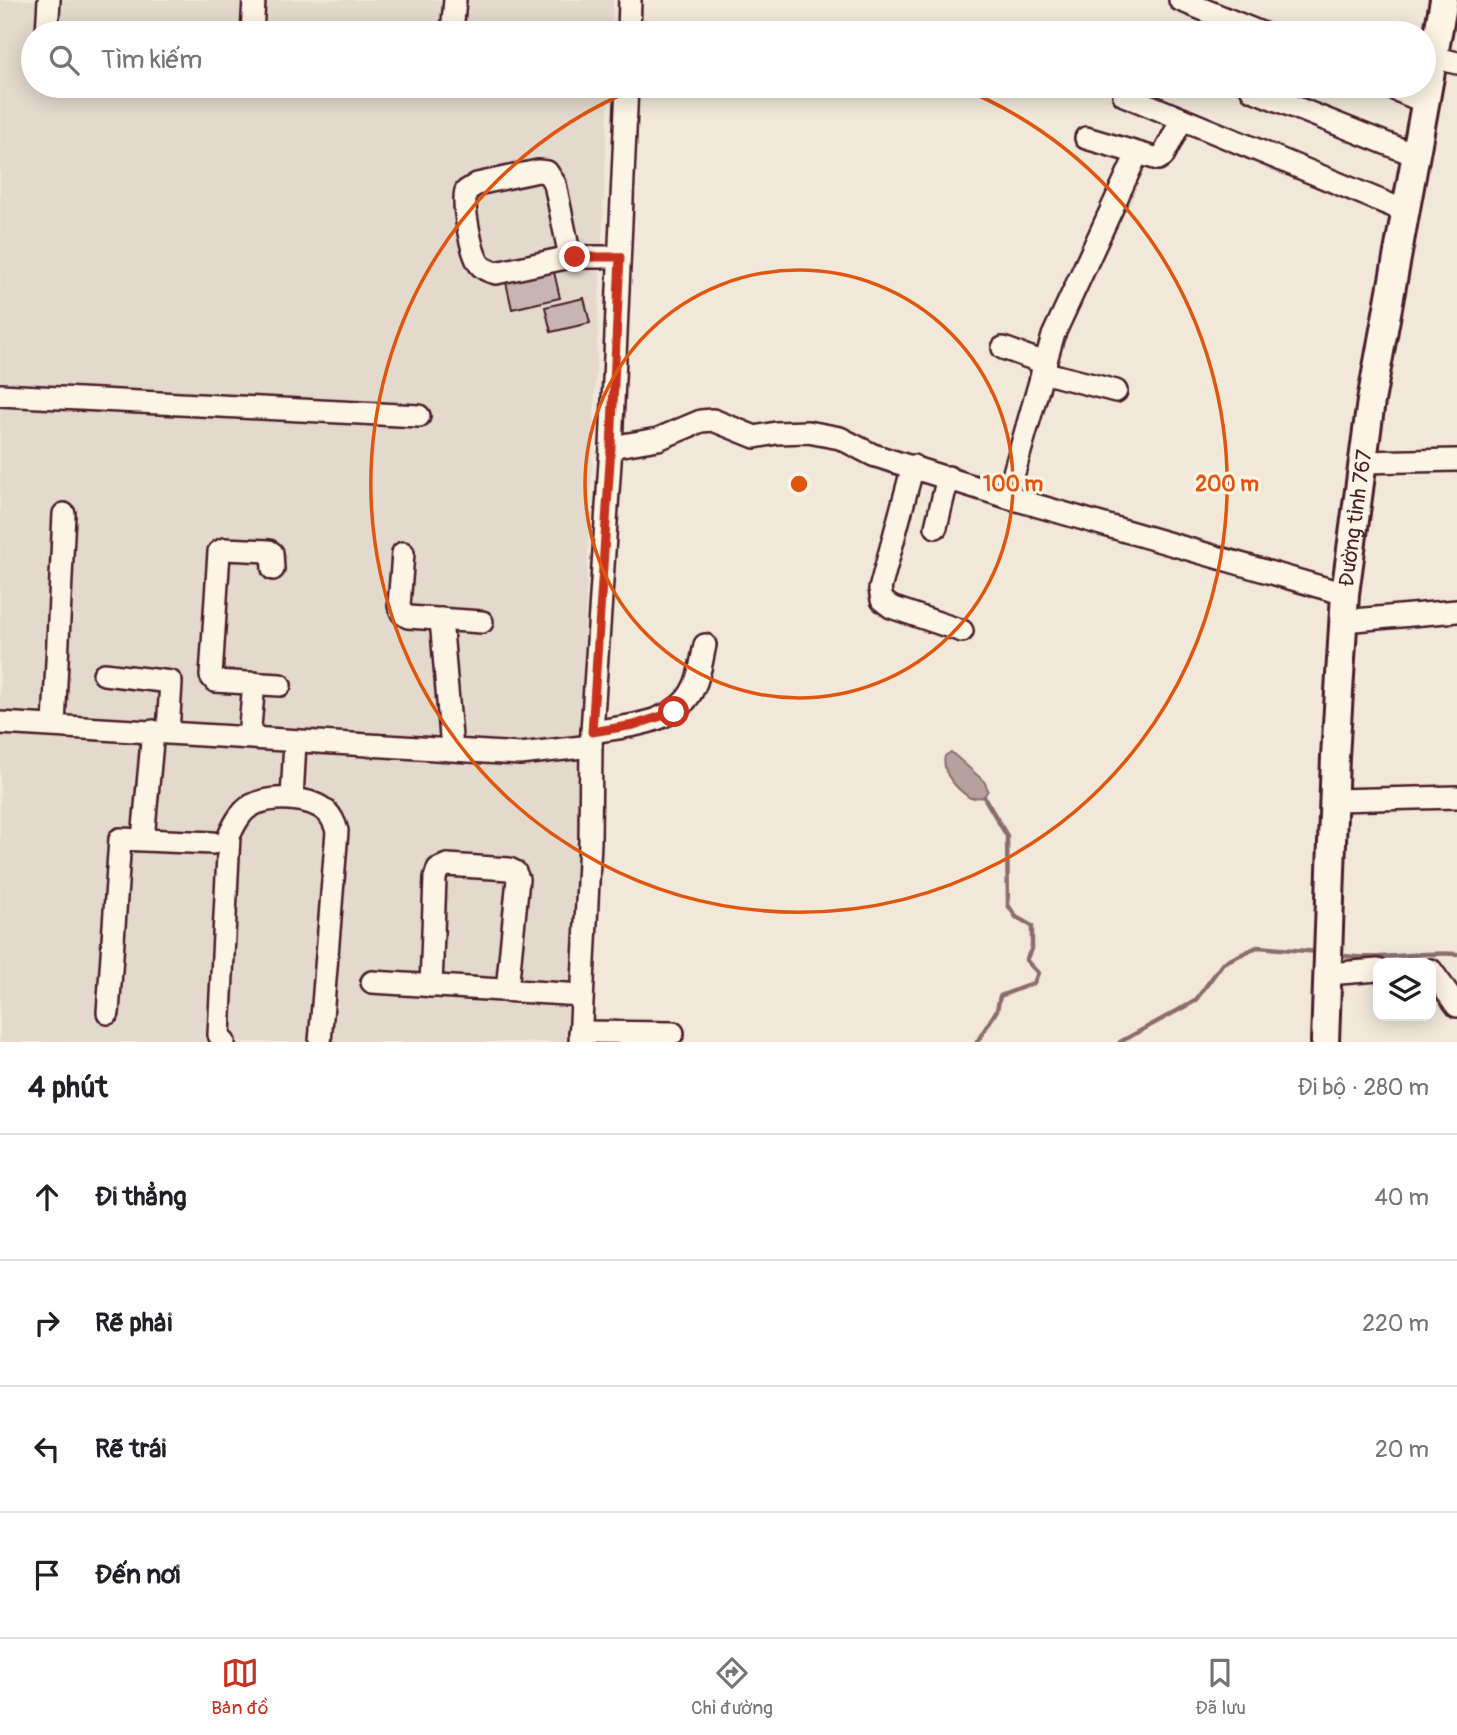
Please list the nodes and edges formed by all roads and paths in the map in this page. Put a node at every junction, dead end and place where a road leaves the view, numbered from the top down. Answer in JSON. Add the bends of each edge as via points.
{"nodes":[{"id":1,"x":49,"y":0,"type":"edge"},
{"id":2,"x":254,"y":0,"type":"edge"},
{"id":3,"x":455,"y":0,"type":"edge"},
{"id":4,"x":631,"y":0,"type":"edge"},
{"id":5,"x":1180,"y":0,"type":"edge"},
{"id":6,"x":1444,"y":2,"type":"edge"},
{"id":7,"x":48,"y":21,"type":"edge"},
{"id":8,"x":253,"y":21,"type":"edge"},
{"id":9,"x":453,"y":21,"type":"edge"},
{"id":10,"x":630,"y":21,"type":"edge"},
{"id":11,"x":1232,"y":21,"type":"edge"},
{"id":12,"x":1445,"y":60,"type":"edge"},
{"id":13,"x":1436,"y":79,"type":"edge"},
{"id":14,"x":627,"y":98,"type":"edge"},
{"id":15,"x":1131,"y":98,"type":"edge"},
{"id":16,"x":1272,"y":98,"type":"edge"},
{"id":17,"x":1416,"y":98,"type":"edge"},
{"id":18,"x":1427,"y":98,"type":"edge"},
{"id":19,"x":1425,"y":102,"type":"junction"},
{"id":20,"x":1182,"y":119,"type":"junction"},
{"id":21,"x":1086,"y":138,"type":"dead end"},
{"id":22,"x":1137,"y":154,"type":"junction"},
{"id":23,"x":1415,"y":155,"type":"junction"},
{"id":24,"x":1405,"y":211,"type":"junction"},
{"id":25,"x":570,"y":257,"type":"junction"},
{"id":26,"x":620,"y":257,"type":"junction"},
{"id":27,"x":1003,"y":348,"type":"dead end"},
{"id":28,"x":1043,"y":367,"type":"junction"},
{"id":29,"x":1116,"y":391,"type":"dead end"},
{"id":30,"x":0,"y":395,"type":"edge"},
{"id":31,"x":419,"y":416,"type":"dead end"},
{"id":32,"x":611,"y":447,"type":"junction"},
{"id":33,"x":1457,"y":460,"type":"edge"},
{"id":34,"x":1362,"y":462,"type":"junction"},
{"id":35,"x":913,"y":466,"type":"junction"},
{"id":36,"x":947,"y":477,"type":"junction"},
{"id":37,"x":1007,"y":497,"type":"junction"},
{"id":38,"x":64,"y":514,"type":"dead end"},
{"id":39,"x":936,"y":527,"type":"dead end"},
{"id":40,"x":403,"y":553,"type":"dead end"},
{"id":41,"x":272,"y":569,"type":"dead end"},
{"id":42,"x":1345,"y":594,"type":"junction"},
{"id":43,"x":1457,"y":611,"type":"edge"},
{"id":44,"x":441,"y":619,"type":"junction"},
{"id":45,"x":1343,"y":621,"type":"junction"},
{"id":46,"x":482,"y":622,"type":"dead end"},
{"id":47,"x":962,"y":631,"type":"dead end"},
{"id":48,"x":705,"y":645,"type":"dead end"},
{"id":49,"x":104,"y":674,"type":"dead end"},
{"id":50,"x":254,"y":683,"type":"junction"},
{"id":51,"x":280,"y":685,"type":"dead end"},
{"id":52,"x":0,"y":723,"type":"edge"},
{"id":53,"x":54,"y":724,"type":"junction"},
{"id":54,"x":161,"y":731,"type":"junction"},
{"id":55,"x":249,"y":737,"type":"junction"},
{"id":56,"x":592,"y":739,"type":"junction"},
{"id":57,"x":295,"y":742,"type":"junction"},
{"id":58,"x":452,"y":749,"type":"junction"},
{"id":59,"x":1457,"y":797,"type":"edge"},
{"id":60,"x":292,"y":799,"type":"junction"},
{"id":61,"x":1335,"y":800,"type":"junction"},
{"id":62,"x":143,"y":839,"type":"junction"},
{"id":63,"x":214,"y":843,"type":"dead end"},
{"id":64,"x":1328,"y":960,"type":"junction"},
{"id":65,"x":1373,"y":970,"type":"edge"},
{"id":66,"x":1436,"y":977,"type":"edge"},
{"id":67,"x":372,"y":982,"type":"dead end"},
{"id":68,"x":431,"y":986,"type":"junction"},
{"id":69,"x":507,"y":990,"type":"junction"},
{"id":70,"x":582,"y":995,"type":"junction"},
{"id":71,"x":1457,"y":1006,"type":"edge"},
{"id":72,"x":108,"y":1013,"type":"dead end"},
{"id":73,"x":673,"y":1033,"type":"dead end"},
{"id":74,"x":580,"y":1037,"type":"edge"},
{"id":75,"x":224,"y":1042,"type":"edge"},
{"id":76,"x":320,"y":1042,"type":"edge"},
{"id":77,"x":1325,"y":1042,"type":"edge"}],
"edges":[{"from":1,"to":7,"type":"street"},
{"from":2,"to":8,"type":"street"},
{"from":3,"to":9,"type":"street"},
{"from":4,"to":10,"type":"street"},
{"from":5,"to":11,"type":"street"},
{"from":6,"to":12,"type":"main road","name":"Đường tỉnh 767"},
{"from":12,"to":13,"type":"main road","name":"Đường tỉnh 767"},
{"from":14,"to":26,"type":"street"},
{"from":15,"to":20,"type":"street"},
{"from":16,"to":23,"type":"street"},
{"from":17,"to":19,"type":"street"},
{"from":18,"to":19,"type":"main road","name":"Đường tỉnh 767"},
{"from":19,"to":23,"type":"main road","name":"Đường tỉnh 767"},
{"from":20,"to":22,"type":"street","via":[[1163,156]]},
{"from":20,"to":24,"type":"street"},
{"from":21,"to":22,"type":"street"},
{"from":22,"to":28,"type":"street"},
{"from":23,"to":24,"type":"main road","name":"Đường tỉnh 767"},
{"from":24,"to":34,"type":"main road","name":"Đường tỉnh 767"},
{"from":25,"to":25,"type":"street","via":[[555,184],[547,173],[477,184],[466,191],[464,202],[476,256],[483,267],[496,273]]},
{"from":25,"to":26,"type":"street"},
{"from":26,"to":32,"type":"street"},
{"from":27,"to":28,"type":"street"},
{"from":28,"to":29,"type":"street"},
{"from":28,"to":37,"type":"street"},
{"from":30,"to":31,"type":"street"},
{"from":32,"to":35,"type":"street","via":[[658,439],[713,420],[755,437],[808,432],[841,438],[873,455]]},
{"from":32,"to":56,"type":"street"},
{"from":33,"to":34,"type":"street"},
{"from":34,"to":42,"type":"main road","name":"Đường tỉnh 767"},
{"from":35,"to":36,"type":"street"},
{"from":35,"to":47,"type":"street","via":[[880,589],[882,600]]},
{"from":36,"to":37,"type":"street"},
{"from":36,"to":39,"type":"street"},
{"from":37,"to":42,"type":"street"},
{"from":38,"to":53,"type":"street"},
{"from":40,"to":44,"type":"street","via":[[402,613]]},
{"from":41,"to":50,"type":"street","via":[[269,551],[224,549],[218,556],[211,676],[215,681]]},
{"from":42,"to":45,"type":"main road","name":"Đường tỉnh 767"},
{"from":43,"to":45,"type":"street"},
{"from":44,"to":46,"type":"street"},
{"from":44,"to":58,"type":"street"},
{"from":45,"to":61,"type":"main road","name":"Đường tỉnh 767"},
{"from":48,"to":56,"type":"street","via":[[694,689],[674,712]]},
{"from":49,"to":54,"type":"street","via":[[170,682]]},
{"from":50,"to":51,"type":"street"},
{"from":50,"to":55,"type":"street"},
{"from":52,"to":53,"type":"street"},
{"from":53,"to":54,"type":"street"},
{"from":54,"to":55,"type":"street"},
{"from":54,"to":62,"type":"street"},
{"from":55,"to":57,"type":"street"},
{"from":56,"to":58,"type":"street","via":[[520,754]]},
{"from":56,"to":70,"type":"street"},
{"from":57,"to":58,"type":"street"},
{"from":57,"to":60,"type":"street"},
{"from":59,"to":61,"type":"street"},
{"from":60,"to":75,"type":"street","via":[[255,803],[238,817],[229,836],[219,1035]]},
{"from":60,"to":76,"type":"street","via":[[326,810],[337,831]]},
{"from":61,"to":64,"type":"main road","name":"Đường tỉnh 767"},
{"from":62,"to":63,"type":"street"},
{"from":62,"to":72,"type":"street","via":[[118,841]]},
{"from":64,"to":65,"type":"street"},
{"from":64,"to":77,"type":"main road","name":"Đường tỉnh 767"},
{"from":66,"to":71,"type":"street"},
{"from":67,"to":68,"type":"street"},
{"from":68,"to":69,"type":"street"},
{"from":68,"to":69,"type":"street","via":[[435,878],[438,869],[459,865],[509,869],[518,879]]},
{"from":69,"to":70,"type":"street"},
{"from":70,"to":74,"type":"street"},
{"from":73,"to":74,"type":"street"}]}
